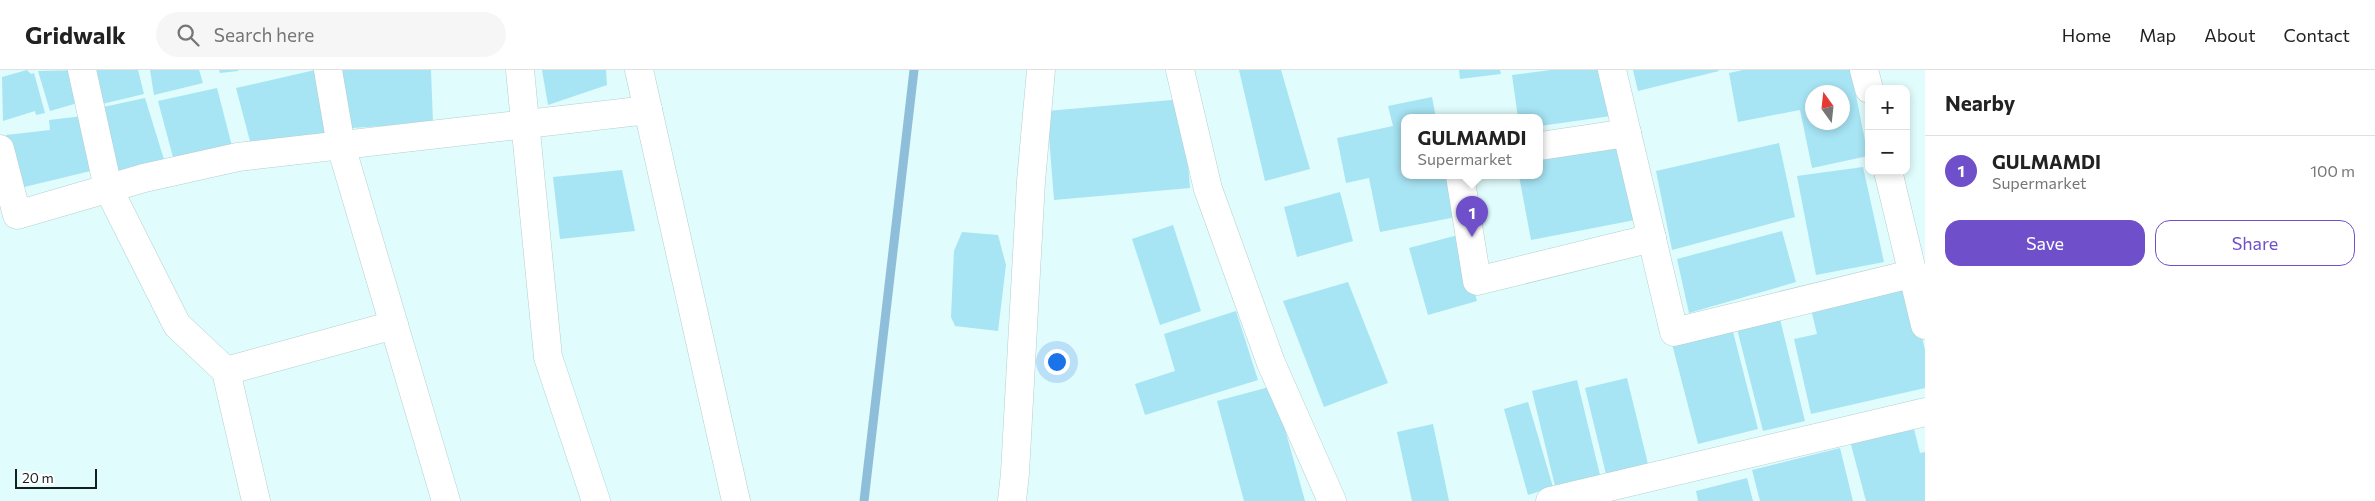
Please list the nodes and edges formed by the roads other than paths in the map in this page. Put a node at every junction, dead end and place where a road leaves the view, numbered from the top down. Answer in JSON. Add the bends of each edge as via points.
{"nodes":[{"id":1,"x":82,"y":70,"type":"edge"},
{"id":2,"x":328,"y":70,"type":"edge"},
{"id":3,"x":520,"y":70,"type":"edge"},
{"id":4,"x":639,"y":70,"type":"edge"},
{"id":5,"x":1041,"y":70,"type":"edge"},
{"id":6,"x":1180,"y":70,"type":"edge"},
{"id":7,"x":1612,"y":70,"type":"edge"},
{"id":8,"x":1864,"y":70,"type":"edge"},
{"id":9,"x":1868,"y":85,"type":"edge"},
{"id":10,"x":648,"y":110,"type":"junction"},
{"id":11,"x":526,"y":124,"type":"junction"},
{"id":12,"x":1627,"y":133,"type":"junction"},
{"id":13,"x":341,"y":146,"type":"junction"},
{"id":14,"x":1543,"y":146,"type":"edge"},
{"id":15,"x":0,"y":148,"type":"edge"},
{"id":16,"x":1889,"y":175,"type":"edge"},
{"id":17,"x":1460,"y":179,"type":"edge"},
{"id":18,"x":108,"y":188,"type":"junction"},
{"id":19,"x":1652,"y":238,"type":"junction"},
{"id":20,"x":1911,"y":274,"type":"junction"},
{"id":21,"x":394,"y":325,"type":"junction"},
{"id":22,"x":1925,"y":325,"type":"edge"},
{"id":23,"x":226,"y":372,"type":"junction"},
{"id":24,"x":1925,"y":412,"type":"edge"},
{"id":25,"x":256,"y":501,"type":"edge"},
{"id":26,"x":446,"y":501,"type":"edge"},
{"id":27,"x":596,"y":501,"type":"edge"},
{"id":28,"x":736,"y":501,"type":"edge"},
{"id":29,"x":1012,"y":501,"type":"edge"},
{"id":30,"x":1332,"y":501,"type":"edge"},
{"id":31,"x":1550,"y":501,"type":"edge"}],
"edges":[{"from":1,"to":18,"type":"street"},
{"from":2,"to":13,"type":"street"},
{"from":3,"to":11,"type":"street"},
{"from":4,"to":10,"type":"street"},
{"from":5,"to":29,"type":"street"},
{"from":6,"to":30,"type":"street","via":[[1208,189],[1271,363]]},
{"from":7,"to":12,"type":"street"},
{"from":8,"to":9,"type":"street"},
{"from":10,"to":11,"type":"street"},
{"from":10,"to":28,"type":"street"},
{"from":11,"to":13,"type":"street"},
{"from":11,"to":27,"type":"street","via":[[548,357]]},
{"from":12,"to":14,"type":"street"},
{"from":12,"to":19,"type":"street"},
{"from":13,"to":18,"type":"street","via":[[238,157]]},
{"from":13,"to":21,"type":"street"},
{"from":15,"to":18,"type":"street","via":[[17,215]]},
{"from":16,"to":20,"type":"street"},
{"from":17,"to":19,"type":"street","via":[[1477,281]]},
{"from":18,"to":23,"type":"street","via":[[177,325]]},
{"from":19,"to":20,"type":"street","via":[[1674,332]]},
{"from":20,"to":22,"type":"street"},
{"from":21,"to":23,"type":"street"},
{"from":21,"to":26,"type":"street"},
{"from":23,"to":25,"type":"street"},
{"from":24,"to":31,"type":"street"}]}
